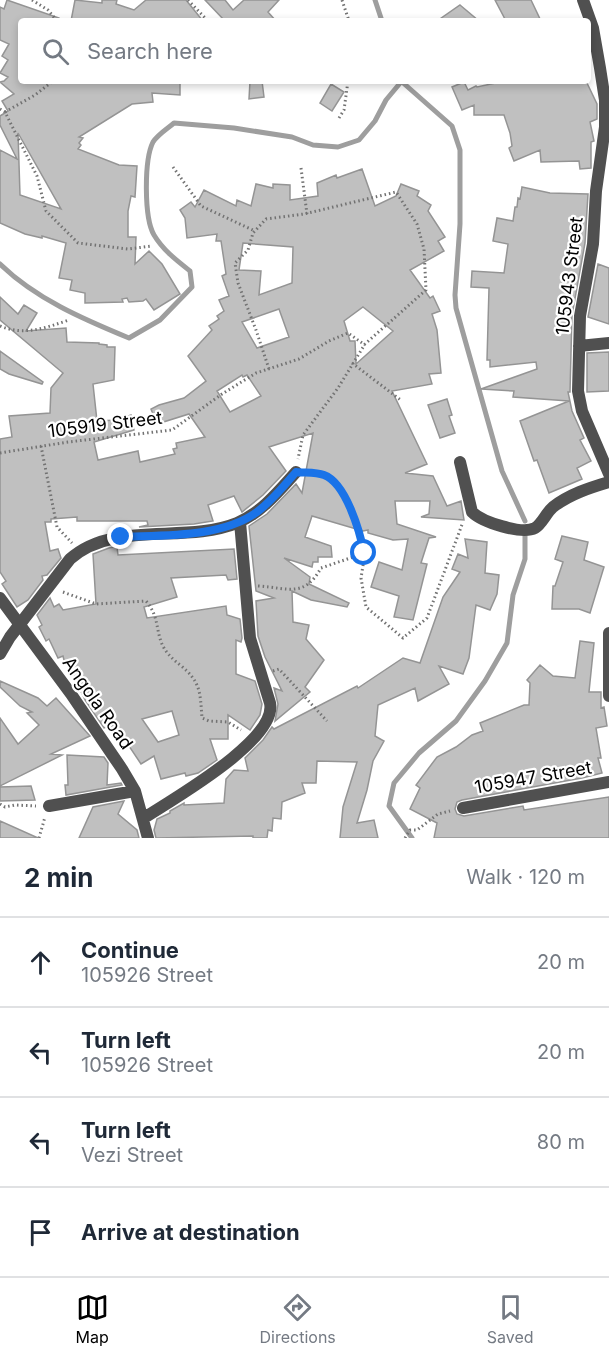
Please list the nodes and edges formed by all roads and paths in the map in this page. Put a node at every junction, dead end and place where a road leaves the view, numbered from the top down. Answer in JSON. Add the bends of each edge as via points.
{"nodes":[{"id":1,"x":32,"y":0,"type":"edge"},
{"id":2,"x":188,"y":0,"type":"edge"},
{"id":3,"x":342,"y":0,"type":"edge"},
{"id":4,"x":583,"y":0,"type":"edge"},
{"id":5,"x":55,"y":18,"type":"edge"},
{"id":6,"x":205,"y":18,"type":"edge"},
{"id":7,"x":348,"y":18,"type":"edge"},
{"id":8,"x":589,"y":18,"type":"edge"},
{"id":9,"x":591,"y":22,"type":"edge"},
{"id":10,"x":49,"y":84,"type":"edge"},
{"id":11,"x":348,"y":84,"type":"edge"},
{"id":12,"x":0,"y":109,"type":"edge"},
{"id":13,"x":5,"y":112,"type":"junction"},
{"id":14,"x":339,"y":118,"type":"dead end"},
{"id":15,"x":172,"y":167,"type":"dead end"},
{"id":16,"x":300,"y":168,"type":"dead end"},
{"id":17,"x":307,"y":214,"type":"junction"},
{"id":18,"x":255,"y":231,"type":"junction"},
{"id":19,"x":152,"y":246,"type":"dead end"},
{"id":20,"x":69,"y":320,"type":"dead end"},
{"id":21,"x":0,"y":326,"type":"edge"},
{"id":22,"x":609,"y":343,"type":"edge"},
{"id":23,"x":365,"y":345,"type":"junction"},
{"id":24,"x":579,"y":346,"type":"junction"},
{"id":25,"x":352,"y":363,"type":"junction"},
{"id":26,"x":268,"y":369,"type":"junction"},
{"id":27,"x":402,"y":401,"type":"dead end"},
{"id":28,"x":41,"y":447,"type":"junction"},
{"id":29,"x":0,"y":453,"type":"edge"},
{"id":30,"x":459,"y":462,"type":"dead end"},
{"id":31,"x":296,"y":472,"type":"junction"},
{"id":32,"x":609,"y":474,"type":"edge"},
{"id":33,"x":609,"y":482,"type":"edge"},
{"id":34,"x":469,"y":504,"type":"junction"},
{"id":35,"x":240,"y":522,"type":"junction"},
{"id":36,"x":79,"y":551,"type":"junction"},
{"id":37,"x":364,"y":553,"type":"junction"},
{"id":38,"x":245,"y":585,"type":"junction"},
{"id":39,"x":49,"y":586,"type":"junction"},
{"id":40,"x":0,"y":598,"type":"edge"},
{"id":41,"x":19,"y":626,"type":"junction"},
{"id":42,"x":609,"y":633,"type":"edge"},
{"id":43,"x":0,"y":654,"type":"edge"},
{"id":44,"x":260,"y":673,"type":"junction"},
{"id":45,"x":609,"y":696,"type":"edge"},
{"id":46,"x":327,"y":721,"type":"dead end"},
{"id":47,"x":252,"y":738,"type":"junction"},
{"id":48,"x":609,"y":782,"type":"edge"},
{"id":49,"x":135,"y":791,"type":"junction"},
{"id":50,"x":0,"y":804,"type":"edge"},
{"id":51,"x":49,"y":806,"type":"junction"},
{"id":52,"x":463,"y":808,"type":"joint"},
{"id":53,"x":144,"y":818,"type":"junction"},
{"id":54,"x":39,"y":838,"type":"edge"},
{"id":55,"x":148,"y":838,"type":"edge"},
{"id":56,"x":405,"y":838,"type":"edge"}],
"edges":[{"from":1,"to":5,"type":"path"},
{"from":2,"to":6,"type":"path"},
{"from":3,"to":7,"type":"path"},
{"from":4,"to":8,"type":"street","name":"105943 Street"},
{"from":9,"to":24,"type":"street","name":"105943 Street","via":[[605,100],[605,127]]},
{"from":10,"to":13,"type":"path"},
{"from":11,"to":14,"type":"path"},
{"from":12,"to":13,"type":"path"},
{"from":13,"to":19,"type":"path","via":[[37,176],[46,211],[78,243],[128,249]]},
{"from":15,"to":18,"type":"path","via":[[201,206]]},
{"from":16,"to":17,"type":"path"},
{"from":17,"to":18,"type":"path","via":[[266,219]]},
{"from":17,"to":23,"type":"path","via":[[396,192],[417,224],[424,249],[426,290]]},
{"from":18,"to":26,"type":"path","via":[[249,250],[235,263],[238,283]]},
{"from":20,"to":21,"type":"path","via":[[32,332]]},
{"from":22,"to":24,"type":"street"},
{"from":23,"to":25,"type":"path"},
{"from":23,"to":26,"type":"path","name":"105919 Street","via":[[348,333],[299,359]]},
{"from":24,"to":32,"type":"street","name":"105943 Street","via":[[578,391],[582,411]]},
{"from":25,"to":27,"type":"path"},
{"from":25,"to":31,"type":"path","via":[[303,435]]},
{"from":26,"to":28,"type":"path","name":"105919 Street","via":[[222,394],[172,430]]},
{"from":28,"to":29,"type":"path","name":"105919 Street"},
{"from":28,"to":36,"type":"path","via":[[57,527]]},
{"from":30,"to":34,"type":"street"},
{"from":31,"to":35,"type":"street","via":[[277,494]]},
{"from":31,"to":37,"type":"path","via":[[326,475],[346,496]]},
{"from":33,"to":34,"type":"street","via":[[565,499],[530,530],[492,524],[472,512]]},
{"from":34,"to":37,"type":"path","via":[[427,618],[403,638],[366,607],[361,578]]},
{"from":35,"to":36,"type":"street","via":[[183,534],[121,537]]},
{"from":35,"to":38,"type":"street"},
{"from":36,"to":39,"type":"street"},
{"from":37,"to":38,"type":"path","via":[[321,568],[313,583],[300,589]]},
{"from":38,"to":44,"type":"street","via":[[250,638]]},
{"from":39,"to":41,"type":"street"},
{"from":39,"to":47,"type":"path","via":[[96,604],[146,601],[154,610],[164,648],[197,682],[202,718],[228,722]]},
{"from":40,"to":41,"type":"street","name":"Angola Road"},
{"from":41,"to":43,"type":"street"},
{"from":41,"to":49,"type":"street","name":"Angola Road","via":[[71,694]]},
{"from":42,"to":45,"type":"street"},
{"from":44,"to":46,"type":"path","via":[[279,669]]},
{"from":44,"to":47,"type":"street","via":[[270,714]]},
{"from":47,"to":53,"type":"street","via":[[226,764]]},
{"from":48,"to":52,"type":"street","name":"105947 Street"},
{"from":49,"to":51,"type":"street"},
{"from":49,"to":53,"type":"street","name":"Angola Road"},
{"from":50,"to":51,"type":"path"},
{"from":51,"to":54,"type":"path"},
{"from":52,"to":56,"type":"path","via":[[438,814],[417,830],[410,830]]},
{"from":53,"to":55,"type":"street","name":"Angola Road"}]}
